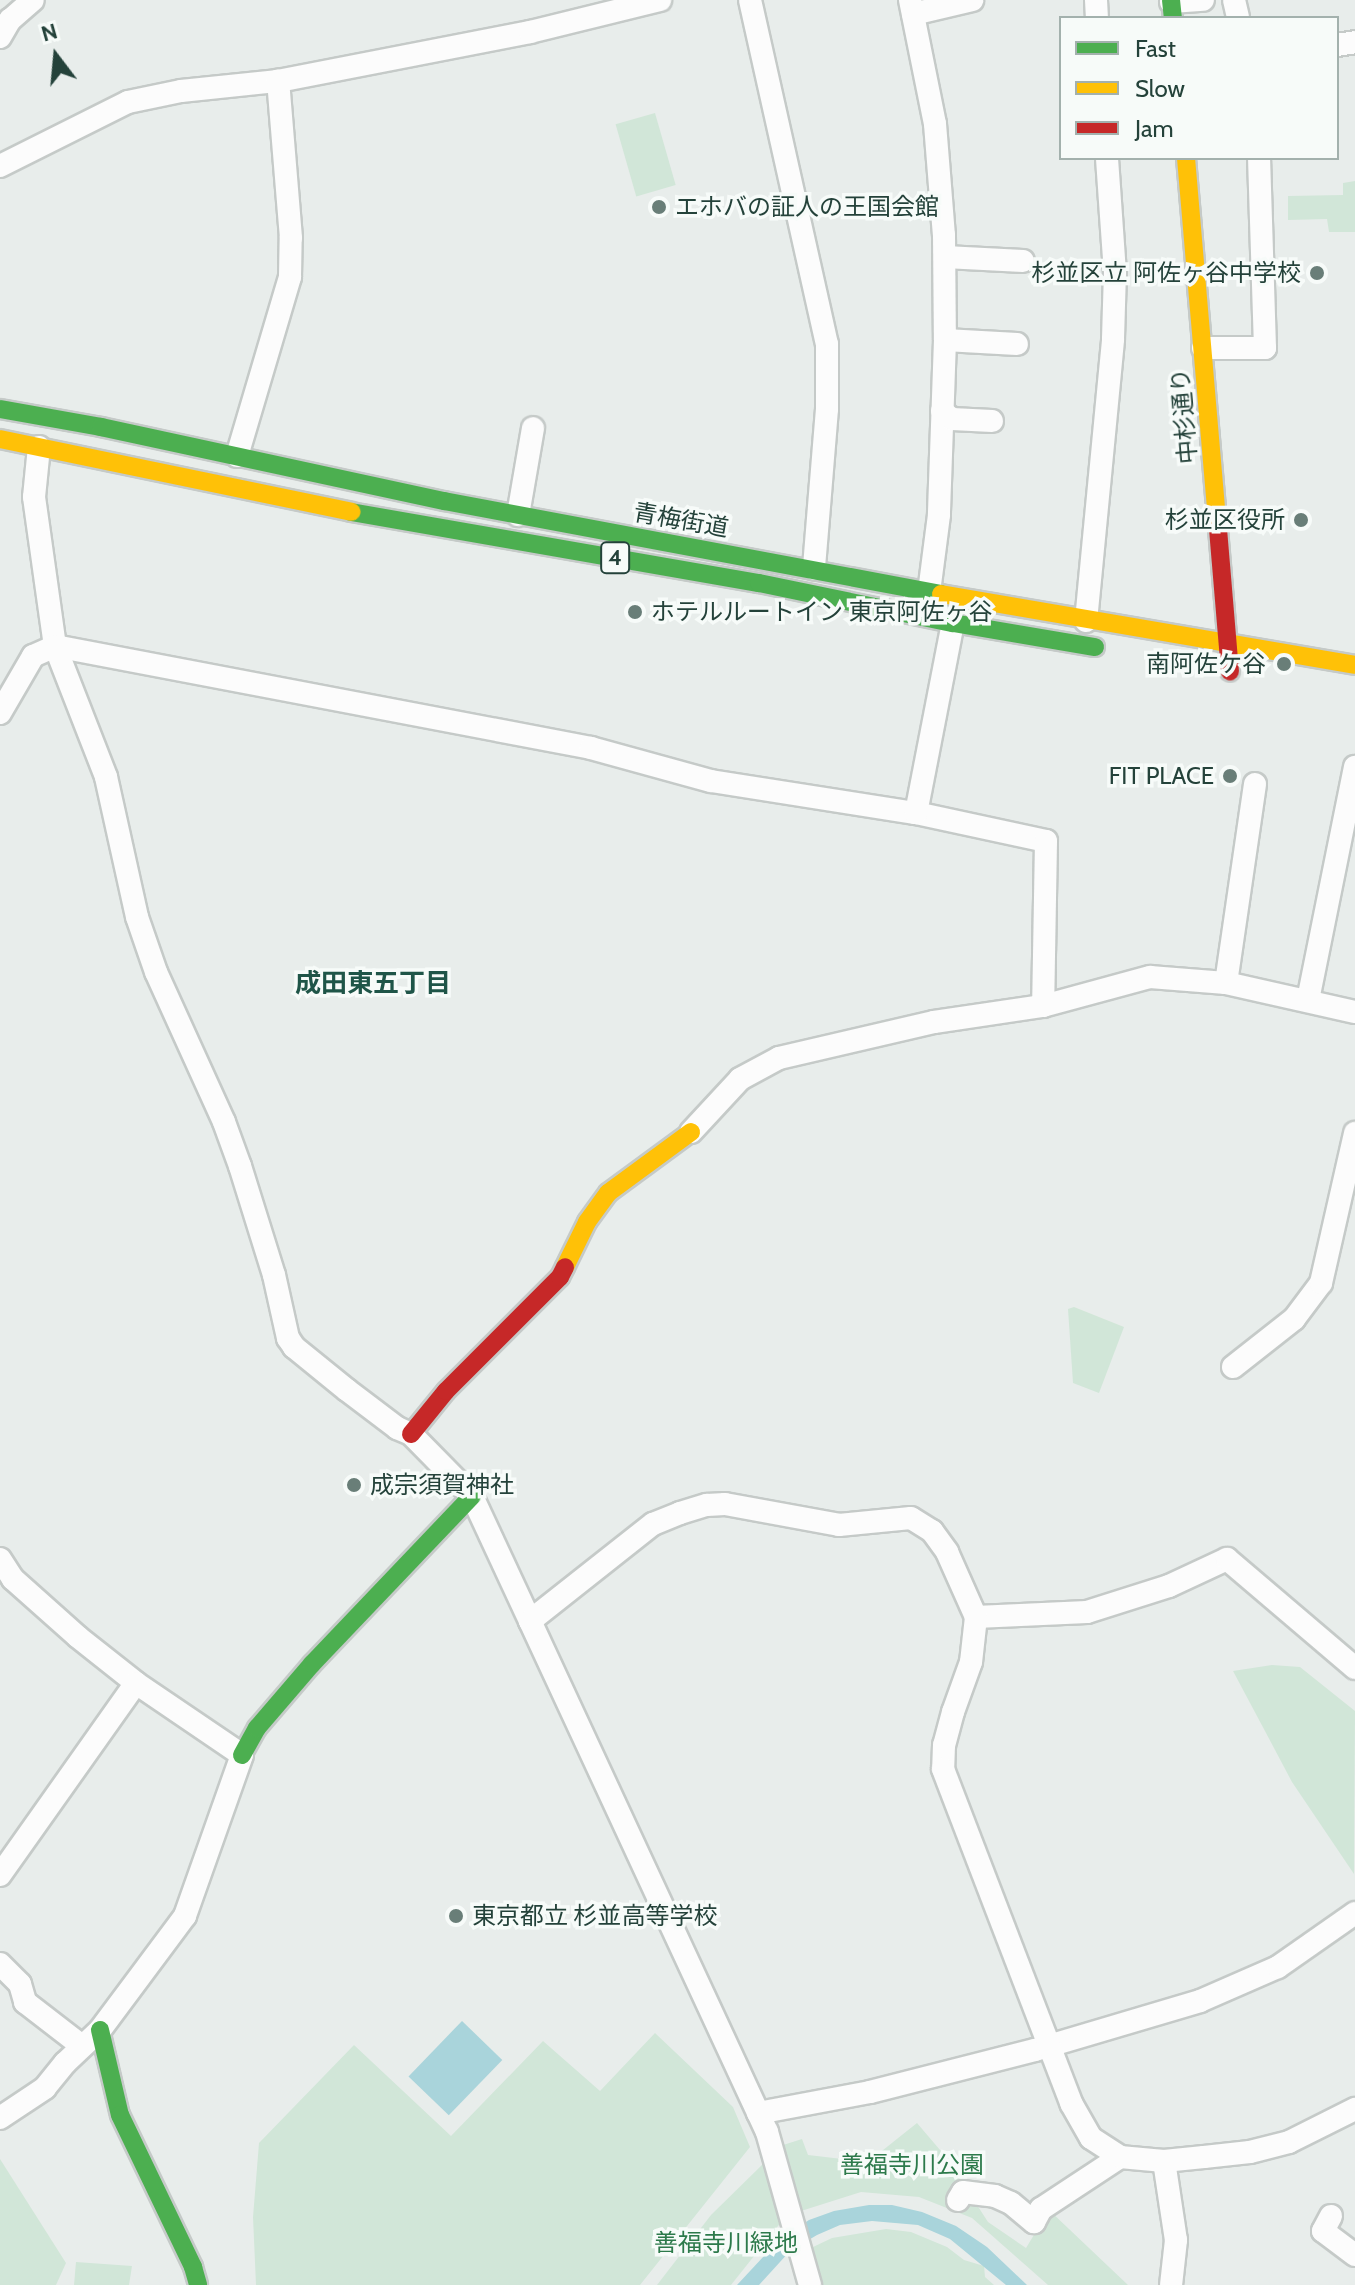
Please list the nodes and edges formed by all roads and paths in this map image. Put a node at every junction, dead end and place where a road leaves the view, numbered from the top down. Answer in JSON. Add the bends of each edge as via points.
{"nodes":[{"id":1,"x":33,"y":0,"type":"edge"},
{"id":2,"x":660,"y":0,"type":"edge"},
{"id":3,"x":750,"y":0,"type":"edge"},
{"id":4,"x":972,"y":0,"type":"edge"},
{"id":5,"x":1203,"y":0,"type":"edge"},
{"id":6,"x":610,"y":6,"type":"edge"},
{"id":7,"x":912,"y":7,"type":"edge"},
{"id":8,"x":1172,"y":7,"type":"edge"},
{"id":9,"x":0,"y":37,"type":"edge"},
{"id":10,"x":278,"y":81,"type":"junction"},
{"id":11,"x":1107,"y":160,"type":"edge"},
{"id":12,"x":1186,"y":160,"type":"edge"},
{"id":13,"x":1259,"y":160,"type":"edge"},
{"id":14,"x":0,"y":166,"type":"edge"},
{"id":15,"x":945,"y":257,"type":"junction"},
{"id":16,"x":1023,"y":261,"type":"dead end"},
{"id":17,"x":945,"y":340,"type":"junction"},
{"id":18,"x":1017,"y":344,"type":"dead end"},
{"id":19,"x":1203,"y":348,"type":"junction"},
{"id":20,"x":0,"y":409,"type":"edge"},
{"id":21,"x":942,"y":411,"type":"junction"},
{"id":22,"x":992,"y":421,"type":"dead end"},
{"id":23,"x":533,"y":428,"type":"dead end"},
{"id":24,"x":0,"y":439,"type":"edge"},
{"id":25,"x":39,"y":447,"type":"junction"},
{"id":26,"x":237,"y":456,"type":"junction"},
{"id":27,"x":518,"y":515,"type":"junction"},
{"id":28,"x":814,"y":568,"type":"junction"},
{"id":29,"x":929,"y":592,"type":"junction"},
{"id":30,"x":1086,"y":621,"type":"junction"},
{"id":31,"x":953,"y":623,"type":"junction"},
{"id":32,"x":55,"y":646,"type":"junction"},
{"id":33,"x":1227,"y":646,"type":"junction"},
{"id":34,"x":1111,"y":650,"type":"dead end"},
{"id":35,"x":1355,"y":665,"type":"edge"},
{"id":36,"x":1204,"y":666,"type":"dead end"},
{"id":37,"x":0,"y":713,"type":"edge"},
{"id":38,"x":1355,"y":767,"type":"edge"},
{"id":39,"x":1255,"y":784,"type":"dead end"},
{"id":40,"x":916,"y":813,"type":"junction"},
{"id":41,"x":1226,"y":983,"type":"junction"},
{"id":42,"x":1308,"y":1000,"type":"junction"},
{"id":43,"x":1043,"y":1006,"type":"junction"},
{"id":44,"x":1355,"y":1012,"type":"edge"},
{"id":45,"x":691,"y":1132,"type":"joint"},
{"id":46,"x":1355,"y":1133,"type":"edge"},
{"id":47,"x":1233,"y":1367,"type":"dead end"},
{"id":48,"x":411,"y":1434,"type":"junction"},
{"id":49,"x":472,"y":1496,"type":"junction"},
{"id":50,"x":0,"y":1559,"type":"edge"},
{"id":51,"x":976,"y":1617,"type":"junction"},
{"id":52,"x":530,"y":1621,"type":"junction"},
{"id":53,"x":1355,"y":1668,"type":"edge"},
{"id":54,"x":136,"y":1683,"type":"junction"},
{"id":55,"x":242,"y":1755,"type":"junction"},
{"id":56,"x":0,"y":1875,"type":"edge"},
{"id":57,"x":1355,"y":1913,"type":"edge"},
{"id":58,"x":0,"y":1964,"type":"edge"},
{"id":59,"x":100,"y":2030,"type":"junction"},
{"id":60,"x":82,"y":2046,"type":"junction"},
{"id":61,"x":1052,"y":2046,"type":"junction"},
{"id":62,"x":1355,"y":2109,"type":"edge"},
{"id":63,"x":758,"y":2113,"type":"junction"},
{"id":64,"x":0,"y":2118,"type":"edge"},
{"id":65,"x":1120,"y":2157,"type":"junction"},
{"id":66,"x":1164,"y":2161,"type":"junction"},
{"id":67,"x":958,"y":2200,"type":"dead end"},
{"id":68,"x":1331,"y":2216,"type":"dead end"},
{"id":69,"x":1355,"y":2255,"type":"edge"},
{"id":70,"x":808,"y":2274,"type":"edge"},
{"id":71,"x":198,"y":2285,"type":"edge"},
{"id":72,"x":1171,"y":2285,"type":"edge"}],
"edges":[{"from":1,"to":9,"type":"street"},
{"from":2,"to":6,"type":"street"},
{"from":3,"to":28,"type":"street","via":[[827,344]]},
{"from":4,"to":7,"type":"street"},
{"from":5,"to":8,"type":"street"},
{"from":6,"to":10,"type":"street","via":[[530,32]]},
{"from":7,"to":15,"type":"street","via":[[935,124]]},
{"from":10,"to":14,"type":"street","via":[[128,102]]},
{"from":10,"to":26,"type":"street","via":[[290,277]]},
{"from":11,"to":30,"type":"street","via":[[1115,273],[1113,339]]},
{"from":12,"to":19,"type":"main road","name":"中杉通り"},
{"from":13,"to":19,"type":"street","via":[[1265,348]]},
{"from":15,"to":16,"type":"street"},
{"from":15,"to":17,"type":"street"},
{"from":17,"to":18,"type":"street"},
{"from":17,"to":21,"type":"street"},
{"from":19,"to":33,"type":"main road","name":"中杉通り"},
{"from":20,"to":26,"type":"main road","name":"青梅街道","number":"4"},
{"from":21,"to":22,"type":"street","via":[[952,419]]},
{"from":21,"to":29,"type":"street","via":[[939,515]]},
{"from":23,"to":27,"type":"street"},
{"from":24,"to":25,"type":"main road","name":"青梅街道","number":"4"},
{"from":25,"to":31,"type":"main road","name":"青梅街道","number":"4","via":[[383,519],[759,583]]},
{"from":25,"to":32,"type":"street","via":[[34,497]]},
{"from":26,"to":27,"type":"main road","name":"青梅街道","number":"4"},
{"from":27,"to":28,"type":"main road","name":"青梅街道","number":"4"},
{"from":28,"to":29,"type":"main road","name":"青梅街道","number":"4"},
{"from":29,"to":30,"type":"main road","name":"青梅街道","number":"4"},
{"from":30,"to":33,"type":"main road","name":"青梅街道","number":"4"},
{"from":31,"to":34,"type":"main road","name":"青梅街道","number":"4"},
{"from":31,"to":40,"type":"street"},
{"from":32,"to":37,"type":"street","via":[[33,656]]},
{"from":32,"to":40,"type":"street","via":[[591,748],[711,781]]},
{"from":32,"to":48,"type":"street","via":[[106,777],[137,917],[156,972],[240,1166],[288,1338],[347,1390]]},
{"from":33,"to":35,"type":"main road","name":"青梅街道","number":"4"},
{"from":33,"to":36,"type":"main road","name":"中杉通り","via":[[1238,671]]},
{"from":38,"to":42,"type":"street"},
{"from":39,"to":41,"type":"street"},
{"from":40,"to":43,"type":"street","via":[[1046,841]]},
{"from":41,"to":42,"type":"street"},
{"from":41,"to":43,"type":"street","via":[[1150,977]]},
{"from":42,"to":44,"type":"street"},
{"from":43,"to":45,"type":"street","via":[[934,1022],[779,1058],[740,1079]]},
{"from":45,"to":48,"type":"main road","via":[[608,1193],[560,1277],[432,1405]]},
{"from":46,"to":47,"type":"street","via":[[1321,1283],[1294,1319]]},
{"from":48,"to":49,"type":"street"},
{"from":49,"to":52,"type":"street"},
{"from":49,"to":55,"type":"main road","via":[[312,1664],[257,1728]]},
{"from":50,"to":54,"type":"street","via":[[13,1579]]},
{"from":51,"to":52,"type":"street","via":[[947,1552],[932,1531],[911,1518],[839,1525],[716,1504],[653,1524]]},
{"from":51,"to":53,"type":"street","via":[[1087,1612],[1169,1586],[1227,1559]]},
{"from":51,"to":61,"type":"street","via":[[971,1662],[944,1745],[943,1769]]},
{"from":52,"to":63,"type":"street"},
{"from":54,"to":55,"type":"street"},
{"from":54,"to":56,"type":"street"},
{"from":55,"to":59,"type":"street","via":[[185,1916]]},
{"from":57,"to":61,"type":"street","via":[[1278,1967],[1240,1985]]},
{"from":58,"to":60,"type":"street","via":[[20,1984],[25,2002]]},
{"from":59,"to":60,"type":"street"},
{"from":59,"to":71,"type":"main road","via":[[120,2115]]},
{"from":60,"to":64,"type":"street","via":[[45,2088]]},
{"from":61,"to":63,"type":"street","via":[[870,2092]]},
{"from":61,"to":65,"type":"street","via":[[1079,2122],[1091,2138]]},
{"from":62,"to":66,"type":"street","via":[[1289,2142],[1250,2152]]},
{"from":63,"to":70,"type":"street"},
{"from":65,"to":66,"type":"street"},
{"from":65,"to":67,"type":"street","via":[[1041,2209],[1034,2222],[995,2196],[963,2192]]},
{"from":66,"to":72,"type":"street","via":[[1176,2240]]},
{"from":68,"to":69,"type":"street","via":[[1323,2231]]}]}
